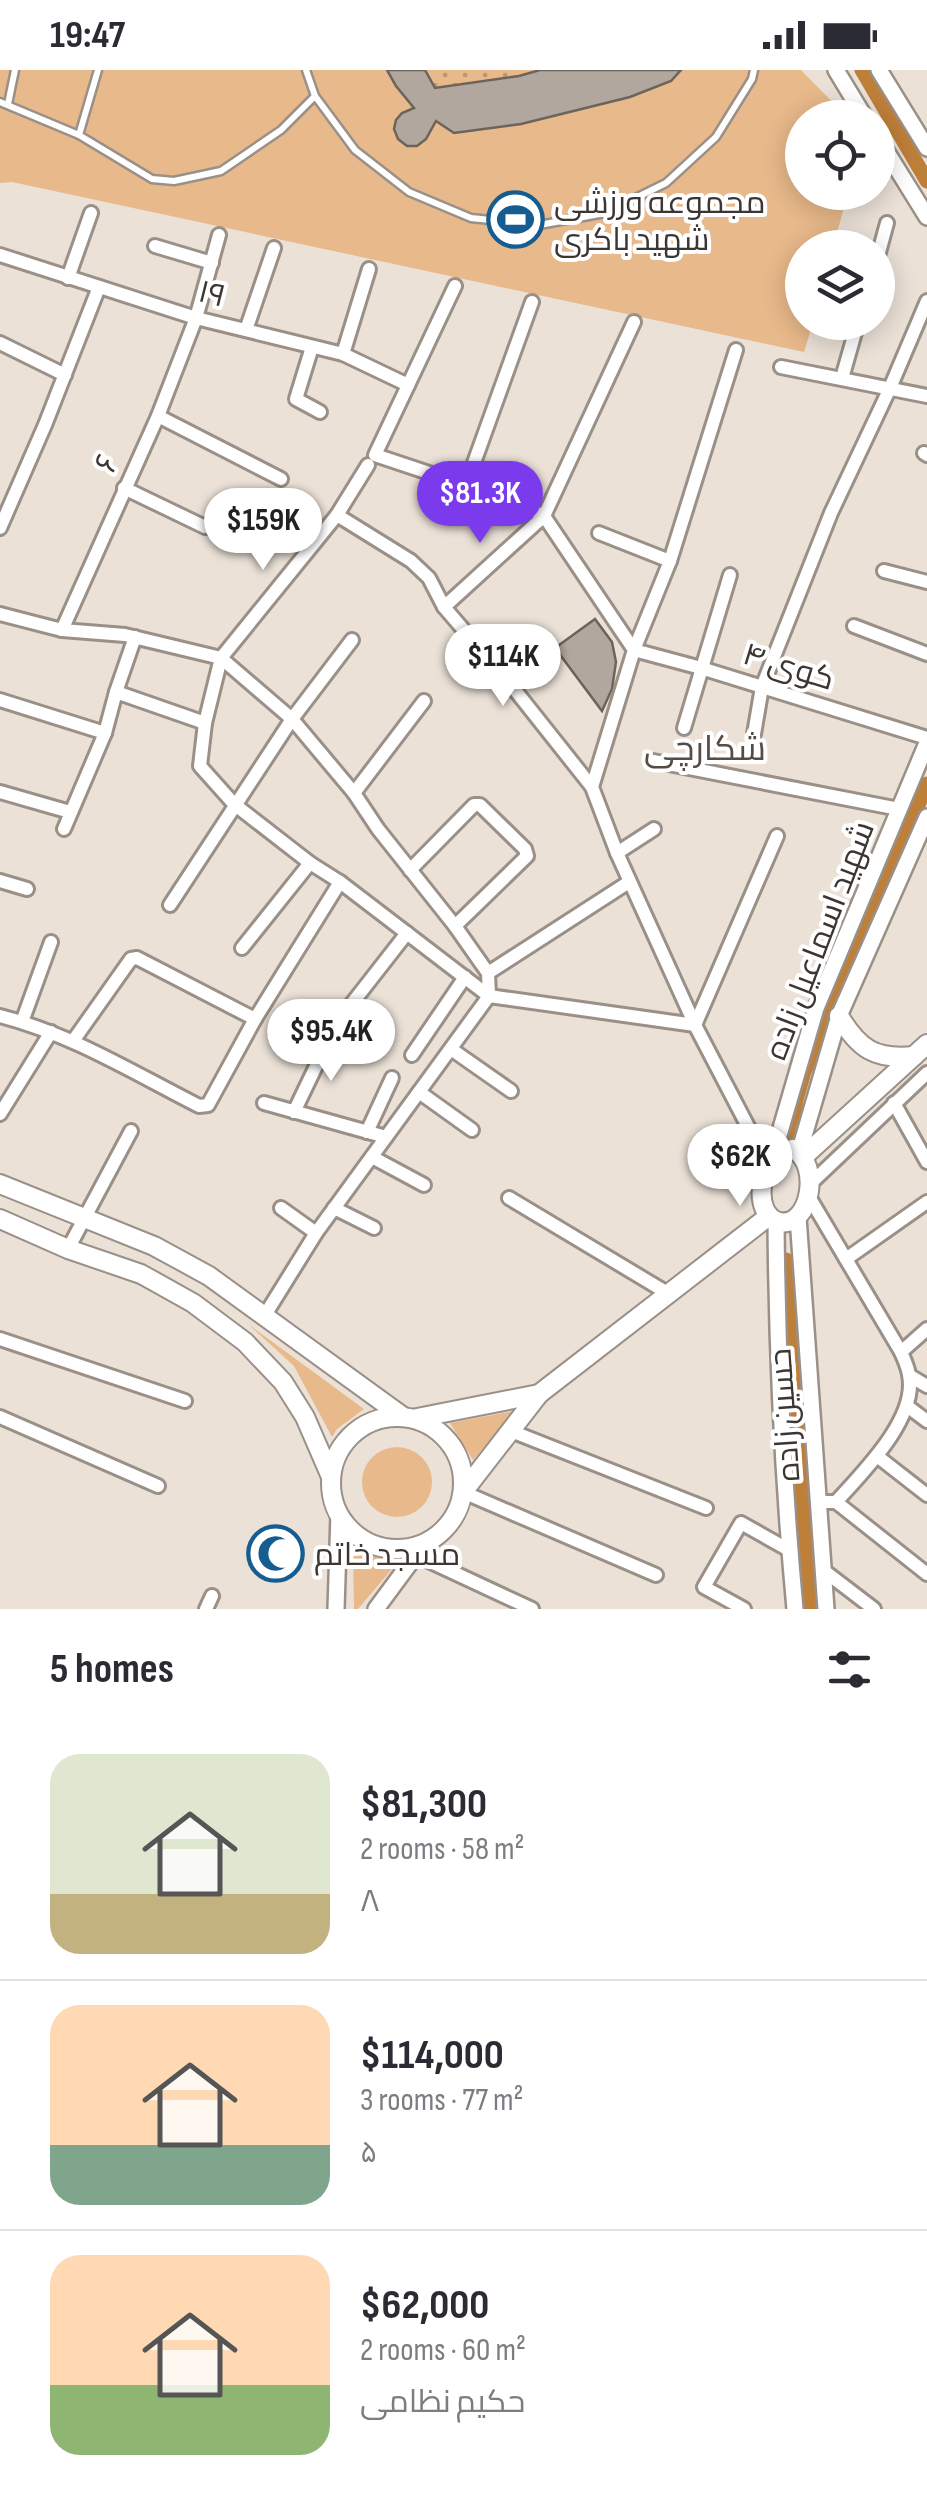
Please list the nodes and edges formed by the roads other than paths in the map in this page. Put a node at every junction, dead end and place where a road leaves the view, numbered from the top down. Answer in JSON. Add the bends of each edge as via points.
{"nodes":[{"id":1,"x":15,"y":70,"type":"edge"},
{"id":2,"x":98,"y":70,"type":"edge"},
{"id":3,"x":306,"y":70,"type":"edge"},
{"id":4,"x":754,"y":70,"type":"edge"},
{"id":5,"x":836,"y":70,"type":"edge"},
{"id":6,"x":879,"y":70,"type":"edge"},
{"id":7,"x":316,"y":96,"type":"junction"},
{"id":8,"x":854,"y":100,"type":"edge"},
{"id":9,"x":4,"y":103,"type":"edge"},
{"id":10,"x":919,"y":122,"type":"edge"},
{"id":11,"x":79,"y":135,"type":"junction"},
{"id":12,"x":927,"y":148,"type":"edge"},
{"id":13,"x":895,"y":165,"type":"edge"},
{"id":14,"x":91,"y":213,"type":"dead end"},
{"id":15,"x":927,"y":217,"type":"edge"},
{"id":16,"x":887,"y":222,"type":"dead end"},
{"id":17,"x":885,"y":230,"type":"edge"},
{"id":18,"x":220,"y":235,"type":"dead end"},
{"id":19,"x":155,"y":246,"type":"dead end"},
{"id":20,"x":274,"y":248,"type":"dead end"},
{"id":21,"x":0,"y":255,"type":"edge"},
{"id":22,"x":212,"y":263,"type":"junction"},
{"id":23,"x":369,"y":269,"type":"dead end"},
{"id":24,"x":68,"y":278,"type":"junction"},
{"id":25,"x":456,"y":286,"type":"dead end"},
{"id":26,"x":100,"y":288,"type":"junction"},
{"id":27,"x":927,"y":301,"type":"edge"},
{"id":28,"x":532,"y":302,"type":"dead end"},
{"id":29,"x":196,"y":318,"type":"junction"},
{"id":30,"x":634,"y":322,"type":"dead end"},
{"id":31,"x":246,"y":330,"type":"junction"},
{"id":32,"x":853,"y":340,"type":"edge"},
{"id":33,"x":0,"y":343,"type":"edge"},
{"id":34,"x":312,"y":346,"type":"junction"},
{"id":35,"x":736,"y":350,"type":"dead end"},
{"id":36,"x":342,"y":354,"type":"junction"},
{"id":37,"x":781,"y":366,"type":"dead end"},
{"id":38,"x":65,"y":375,"type":"junction"},
{"id":39,"x":842,"y":378,"type":"junction"},
{"id":40,"x":408,"y":385,"type":"junction"},
{"id":41,"x":890,"y":388,"type":"junction"},
{"id":42,"x":927,"y":396,"type":"edge"},
{"id":43,"x":320,"y":412,"type":"dead end"},
{"id":44,"x":158,"y":416,"type":"junction"},
{"id":45,"x":368,"y":465,"type":"dead end"},
{"id":46,"x":281,"y":480,"type":"dead end"},
{"id":47,"x":466,"y":485,"type":"junction"},
{"id":48,"x":124,"y":488,"type":"junction"},
{"id":49,"x":337,"y":515,"type":"junction"},
{"id":50,"x":544,"y":516,"type":"junction"},
{"id":51,"x":204,"y":527,"type":"dead end"},
{"id":52,"x":0,"y":528,"type":"edge"},
{"id":53,"x":599,"y":533,"type":"dead end"},
{"id":54,"x":670,"y":561,"type":"junction"},
{"id":55,"x":884,"y":570,"type":"dead end"},
{"id":56,"x":730,"y":575,"type":"dead end"},
{"id":57,"x":927,"y":582,"type":"edge"},
{"id":58,"x":444,"y":607,"type":"junction"},
{"id":59,"x":0,"y":614,"type":"edge"},
{"id":60,"x":854,"y":626,"type":"dead end"},
{"id":61,"x":62,"y":630,"type":"junction"},
{"id":62,"x":135,"y":637,"type":"junction"},
{"id":63,"x":352,"y":640,"type":"dead end"},
{"id":64,"x":634,"y":650,"type":"junction"},
{"id":65,"x":927,"y":654,"type":"edge"},
{"id":66,"x":222,"y":658,"type":"junction"},
{"id":67,"x":701,"y":668,"type":"junction"},
{"id":68,"x":762,"y":687,"type":"junction"},
{"id":69,"x":116,"y":692,"type":"junction"},
{"id":70,"x":0,"y":700,"type":"edge"},
{"id":71,"x":424,"y":701,"type":"dead end"},
{"id":72,"x":292,"y":719,"type":"junction"},
{"id":73,"x":205,"y":723,"type":"junction"},
{"id":74,"x":684,"y":728,"type":"dead end"},
{"id":75,"x":105,"y":733,"type":"junction"},
{"id":76,"x":754,"y":734,"type":"dead end"},
{"id":77,"x":927,"y":740,"type":"edge"},
{"id":78,"x":654,"y":762,"type":"dead end"},
{"id":79,"x":592,"y":787,"type":"junction"},
{"id":80,"x":0,"y":792,"type":"edge"},
{"id":81,"x":354,"y":793,"type":"junction"},
{"id":82,"x":234,"y":804,"type":"junction"},
{"id":83,"x":899,"y":809,"type":"junction"},
{"id":84,"x":70,"y":812,"type":"junction"},
{"id":85,"x":927,"y":818,"type":"edge"},
{"id":86,"x":654,"y":828,"type":"dead end"},
{"id":87,"x":64,"y":829,"type":"dead end"},
{"id":88,"x":777,"y":836,"type":"dead end"},
{"id":89,"x":617,"y":853,"type":"junction"},
{"id":90,"x":310,"y":864,"type":"junction"},
{"id":91,"x":410,"y":870,"type":"junction"},
{"id":92,"x":0,"y":881,"type":"edge"},
{"id":93,"x":340,"y":882,"type":"junction"},
{"id":94,"x":630,"y":882,"type":"junction"},
{"id":95,"x":27,"y":889,"type":"dead end"},
{"id":96,"x":170,"y":905,"type":"dead end"},
{"id":97,"x":454,"y":926,"type":"junction"},
{"id":98,"x":406,"y":932,"type":"junction"},
{"id":99,"x":51,"y":942,"type":"dead end"},
{"id":100,"x":242,"y":948,"type":"dead end"},
{"id":101,"x":488,"y":973,"type":"junction"},
{"id":102,"x":465,"y":977,"type":"junction"},
{"id":103,"x":489,"y":996,"type":"junction"},
{"id":104,"x":350,"y":1006,"type":"dead end"},
{"id":105,"x":0,"y":1016,"type":"edge"},
{"id":106,"x":840,"y":1016,"type":"junction"},
{"id":107,"x":255,"y":1019,"type":"junction"},
{"id":108,"x":22,"y":1022,"type":"junction"},
{"id":109,"x":694,"y":1025,"type":"junction"},
{"id":110,"x":50,"y":1032,"type":"junction"},
{"id":111,"x":329,"y":1039,"type":"dead end"},
{"id":112,"x":73,"y":1041,"type":"junction"},
{"id":113,"x":452,"y":1048,"type":"junction"},
{"id":114,"x":921,"y":1050,"type":"edge"},
{"id":115,"x":412,"y":1055,"type":"dead end"},
{"id":116,"x":927,"y":1073,"type":"edge"},
{"id":117,"x":392,"y":1078,"type":"dead end"},
{"id":118,"x":511,"y":1091,"type":"dead end"},
{"id":119,"x":419,"y":1092,"type":"junction"},
{"id":120,"x":264,"y":1103,"type":"dead end"},
{"id":121,"x":894,"y":1103,"type":"junction"},
{"id":122,"x":294,"y":1112,"type":"junction"},
{"id":123,"x":0,"y":1114,"type":"edge"},
{"id":124,"x":472,"y":1130,"type":"dead end"},
{"id":125,"x":131,"y":1131,"type":"dead end"},
{"id":126,"x":367,"y":1132,"type":"junction"},
{"id":127,"x":386,"y":1138,"type":"junction"},
{"id":128,"x":801,"y":1155,"type":"junction"},
{"id":129,"x":372,"y":1156,"type":"junction"},
{"id":130,"x":770,"y":1162,"type":"junction"},
{"id":131,"x":927,"y":1162,"type":"edge"},
{"id":132,"x":0,"y":1184,"type":"edge"},
{"id":133,"x":424,"y":1186,"type":"dead end"},
{"id":134,"x":809,"y":1190,"type":"junction"},
{"id":135,"x":510,"y":1198,"type":"dead end"},
{"id":136,"x":927,"y":1202,"type":"edge"},
{"id":137,"x":282,"y":1208,"type":"dead end"},
{"id":138,"x":334,"y":1208,"type":"junction"},
{"id":139,"x":84,"y":1218,"type":"junction"},
{"id":140,"x":798,"y":1218,"type":"junction"},
{"id":141,"x":772,"y":1219,"type":"junction"},
{"id":142,"x":3,"y":1224,"type":"edge"},
{"id":143,"x":374,"y":1228,"type":"dead end"},
{"id":144,"x":316,"y":1233,"type":"junction"},
{"id":145,"x":68,"y":1249,"type":"junction"},
{"id":146,"x":846,"y":1259,"type":"junction"},
{"id":147,"x":669,"y":1294,"type":"junction"},
{"id":148,"x":266,"y":1315,"type":"junction"},
{"id":149,"x":927,"y":1329,"type":"edge"},
{"id":150,"x":0,"y":1339,"type":"edge"},
{"id":151,"x":901,"y":1352,"type":"junction"},
{"id":152,"x":910,"y":1376,"type":"junction"},
{"id":153,"x":927,"y":1386,"type":"edge"},
{"id":154,"x":539,"y":1394,"type":"junction"},
{"id":155,"x":186,"y":1401,"type":"dead end"},
{"id":156,"x":907,"y":1406,"type":"junction"},
{"id":157,"x":0,"y":1417,"type":"edge"},
{"id":158,"x":409,"y":1418,"type":"junction"},
{"id":159,"x":927,"y":1421,"type":"edge"},
{"id":160,"x":511,"y":1431,"type":"junction"},
{"id":161,"x":877,"y":1456,"type":"junction"},
{"id":162,"x":331,"y":1477,"type":"junction"},
{"id":163,"x":158,"y":1486,"type":"dead end"},
{"id":164,"x":463,"y":1492,"type":"junction"},
{"id":165,"x":927,"y":1495,"type":"edge"},
{"id":166,"x":818,"y":1502,"type":"junction"},
{"id":167,"x":836,"y":1502,"type":"junction"},
{"id":168,"x":706,"y":1508,"type":"dead end"},
{"id":169,"x":339,"y":1514,"type":"junction"},
{"id":170,"x":420,"y":1549,"type":"junction"},
{"id":171,"x":789,"y":1550,"type":"junction"},
{"id":172,"x":822,"y":1570,"type":"junction"},
{"id":173,"x":927,"y":1574,"type":"edge"},
{"id":174,"x":656,"y":1575,"type":"dead end"},
{"id":175,"x":336,"y":1609,"type":"edge"},
{"id":176,"x":376,"y":1609,"type":"edge"},
{"id":177,"x":532,"y":1609,"type":"edge"},
{"id":178,"x":744,"y":1609,"type":"edge"},
{"id":179,"x":795,"y":1609,"type":"edge"},
{"id":180,"x":826,"y":1609,"type":"edge"},
{"id":181,"x":874,"y":1609,"type":"edge"}],
"edges":[{"from":1,"to":9,"type":"lane"},
{"from":2,"to":11,"type":"lane"},
{"from":3,"to":7,"type":"lane"},
{"from":4,"to":7,"type":"lane","via":[[716,137],[666,182],[606,212],[539,224],[472,218],[409,192],[355,150]]},
{"from":5,"to":8,"type":"street"},
{"from":6,"to":10,"type":"street"},
{"from":7,"to":11,"type":"lane","via":[[281,130],[222,170],[174,181],[152,178]]},
{"from":9,"to":11,"type":"lane"},
{"from":10,"to":12,"type":"street"},
{"from":13,"to":15,"type":"street"},
{"from":14,"to":24,"type":"street"},
{"from":16,"to":17,"type":"street"},
{"from":18,"to":22,"type":"street","name":"۶"},
{"from":19,"to":22,"type":"street"},
{"from":20,"to":31,"type":"street"},
{"from":21,"to":24,"type":"street","name":"۱۹"},
{"from":22,"to":29,"type":"street","name":"۶"},
{"from":23,"to":36,"type":"street"},
{"from":24,"to":26,"type":"street","name":"۱۹"},
{"from":25,"to":40,"type":"street"},
{"from":26,"to":29,"type":"street","name":"۱۹"},
{"from":26,"to":38,"type":"street"},
{"from":27,"to":41,"type":"street"},
{"from":28,"to":47,"type":"street"},
{"from":29,"to":31,"type":"street","name":"۱۹"},
{"from":29,"to":44,"type":"street","name":"۶"},
{"from":30,"to":50,"type":"street"},
{"from":31,"to":34,"type":"street","name":"۱۹"},
{"from":32,"to":39,"type":"street"},
{"from":33,"to":38,"type":"street"},
{"from":34,"to":36,"type":"street","name":"۱۹"},
{"from":34,"to":43,"type":"street","via":[[296,399]]},
{"from":35,"to":54,"type":"street"},
{"from":36,"to":40,"type":"street","name":"۱۹"},
{"from":37,"to":39,"type":"street"},
{"from":38,"to":52,"type":"street"},
{"from":39,"to":41,"type":"street"},
{"from":40,"to":47,"type":"street","via":[[375,456]]},
{"from":41,"to":42,"type":"street"},
{"from":41,"to":68,"type":"street","via":[[831,513]]},
{"from":44,"to":46,"type":"street"},
{"from":44,"to":48,"type":"street","name":"۶"},
{"from":45,"to":49,"type":"street"},
{"from":47,"to":50,"type":"street"},
{"from":48,"to":51,"type":"street"},
{"from":48,"to":61,"type":"street","name":"۶"},
{"from":49,"to":58,"type":"street","via":[[430,578]]},
{"from":49,"to":66,"type":"street"},
{"from":50,"to":58,"type":"street"},
{"from":50,"to":64,"type":"street"},
{"from":53,"to":54,"type":"street"},
{"from":54,"to":64,"type":"street"},
{"from":55,"to":57,"type":"street"},
{"from":56,"to":67,"type":"street"},
{"from":58,"to":79,"type":"street"},
{"from":59,"to":61,"type":"street"},
{"from":60,"to":65,"type":"street"},
{"from":61,"to":62,"type":"street"},
{"from":62,"to":66,"type":"street"},
{"from":62,"to":69,"type":"street"},
{"from":63,"to":72,"type":"street"},
{"from":64,"to":67,"type":"street","name":"کوی ۴"},
{"from":64,"to":79,"type":"street"},
{"from":66,"to":72,"type":"street"},
{"from":66,"to":73,"type":"street"},
{"from":67,"to":68,"type":"street","name":"کوی ۴"},
{"from":67,"to":74,"type":"street"},
{"from":68,"to":76,"type":"street"},
{"from":68,"to":77,"type":"street","name":"کوی ۴"},
{"from":69,"to":73,"type":"street"},
{"from":69,"to":75,"type":"street"},
{"from":70,"to":75,"type":"street"},
{"from":71,"to":81,"type":"street"},
{"from":72,"to":81,"type":"street"},
{"from":72,"to":82,"type":"street"},
{"from":73,"to":82,"type":"street","via":[[200,766]]},
{"from":75,"to":84,"type":"street"},
{"from":77,"to":83,"type":"street","name":"شهید اسماعیل زاده"},
{"from":78,"to":83,"type":"street"},
{"from":79,"to":89,"type":"street"},
{"from":80,"to":84,"type":"street"},
{"from":81,"to":91,"type":"street"},
{"from":82,"to":90,"type":"street"},
{"from":82,"to":96,"type":"street"},
{"from":83,"to":130,"type":"street","name":"شهید اسماعیل زاده","via":[[816,1008]]},
{"from":84,"to":87,"type":"street"},
{"from":85,"to":106,"type":"street","name":"شهید اسماعیل زاده"},
{"from":86,"to":89,"type":"street"},
{"from":88,"to":109,"type":"street"},
{"from":89,"to":94,"type":"street"},
{"from":90,"to":93,"type":"street"},
{"from":90,"to":100,"type":"street"},
{"from":91,"to":97,"type":"street"},
{"from":91,"to":97,"type":"street","via":[[474,806],[525,849],[526,856]]},
{"from":92,"to":95,"type":"street"},
{"from":93,"to":98,"type":"street"},
{"from":93,"to":107,"type":"street"},
{"from":94,"to":101,"type":"street"},
{"from":94,"to":109,"type":"street"},
{"from":97,"to":101,"type":"street"},
{"from":98,"to":102,"type":"street"},
{"from":98,"to":104,"type":"street"},
{"from":99,"to":108,"type":"street"},
{"from":101,"to":103,"type":"street"},
{"from":102,"to":103,"type":"street"},
{"from":102,"to":115,"type":"street"},
{"from":103,"to":109,"type":"street"},
{"from":103,"to":113,"type":"street"},
{"from":105,"to":108,"type":"street"},
{"from":106,"to":114,"type":"main road","via":[[875,1054],[894,1058]]},
{"from":106,"to":128,"type":"street","name":"شهید اسماعیل زاده"},
{"from":107,"to":112,"type":"street","via":[[137,958]]},
{"from":107,"to":112,"type":"street","via":[[202,1107]]},
{"from":108,"to":110,"type":"street"},
{"from":109,"to":130,"type":"street"},
{"from":110,"to":112,"type":"street"},
{"from":110,"to":123,"type":"street"},
{"from":111,"to":122,"type":"street"},
{"from":113,"to":118,"type":"street"},
{"from":113,"to":119,"type":"street"},
{"from":114,"to":128,"type":"main road"},
{"from":116,"to":121,"type":"street"},
{"from":117,"to":126,"type":"street"},
{"from":119,"to":124,"type":"street"},
{"from":119,"to":127,"type":"street"},
{"from":120,"to":122,"type":"street"},
{"from":121,"to":131,"type":"street"},
{"from":121,"to":134,"type":"street"},
{"from":122,"to":126,"type":"street"},
{"from":125,"to":139,"type":"street"},
{"from":126,"to":127,"type":"street"},
{"from":127,"to":129,"type":"street"},
{"from":128,"to":130,"type":"main road","via":[[782,1151]]},
{"from":128,"to":134,"type":"main road"},
{"from":129,"to":133,"type":"street"},
{"from":129,"to":138,"type":"street"},
{"from":130,"to":141,"type":"main road","via":[[762,1190]]},
{"from":132,"to":139,"type":"main road"},
{"from":134,"to":140,"type":"main road"},
{"from":134,"to":146,"type":"street"},
{"from":135,"to":147,"type":"street"},
{"from":136,"to":146,"type":"street"},
{"from":137,"to":144,"type":"street"},
{"from":138,"to":143,"type":"street"},
{"from":138,"to":144,"type":"street"},
{"from":139,"to":145,"type":"street"},
{"from":139,"to":148,"type":"main road","via":[[154,1246]]},
{"from":140,"to":141,"type":"main road"},
{"from":140,"to":166,"type":"street","name":"حسین زاده"},
{"from":141,"to":147,"type":"main road"},
{"from":141,"to":171,"type":"street","name":"حسین زاده"},
{"from":142,"to":145,"type":"main road"},
{"from":144,"to":148,"type":"street"},
{"from":145,"to":162,"type":"main road","via":[[142,1274],[245,1342],[283,1382]]},
{"from":146,"to":151,"type":"street"},
{"from":147,"to":154,"type":"main road"},
{"from":148,"to":158,"type":"main road"},
{"from":149,"to":151,"type":"street"},
{"from":150,"to":155,"type":"street"},
{"from":151,"to":152,"type":"street"},
{"from":152,"to":153,"type":"street"},
{"from":152,"to":156,"type":"street"},
{"from":154,"to":158,"type":"main road"},
{"from":154,"to":160,"type":"main road"},
{"from":156,"to":159,"type":"street"},
{"from":156,"to":161,"type":"street"},
{"from":157,"to":163,"type":"street"},
{"from":158,"to":162,"type":"main road","via":[[381,1418],[354,1432],[336,1456]]},
{"from":158,"to":164,"type":"main road","via":[[447,1439],[458,1455]]},
{"from":160,"to":164,"type":"main road"},
{"from":160,"to":168,"type":"street"},
{"from":161,"to":165,"type":"street"},
{"from":161,"to":167,"type":"street"},
{"from":162,"to":169,"type":"main road"},
{"from":164,"to":170,"type":"main road","via":[[452,1522]]},
{"from":164,"to":174,"type":"street"},
{"from":166,"to":167,"type":"street"},
{"from":166,"to":172,"type":"street","name":"حسین زاده"},
{"from":167,"to":173,"type":"street"},
{"from":169,"to":170,"type":"main road","via":[[367,1542]]},
{"from":169,"to":175,"type":"street"},
{"from":170,"to":176,"type":"street"},
{"from":170,"to":177,"type":"street"},
{"from":171,"to":178,"type":"street","via":[[741,1523],[704,1587]]},
{"from":171,"to":179,"type":"street","name":"حسین زاده"},
{"from":172,"to":180,"type":"street","name":"حسین زاده"},
{"from":172,"to":181,"type":"street"}]}
